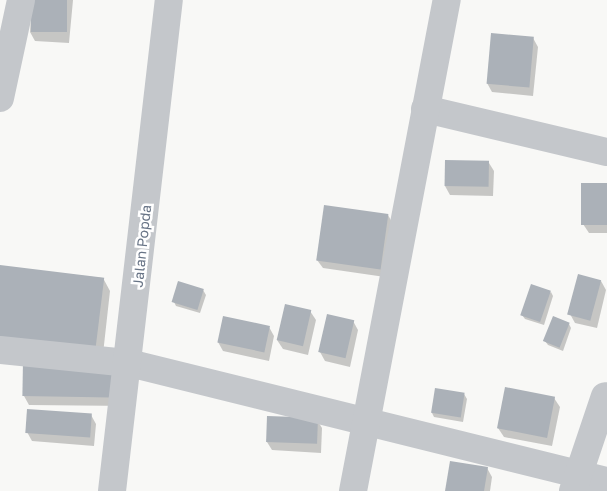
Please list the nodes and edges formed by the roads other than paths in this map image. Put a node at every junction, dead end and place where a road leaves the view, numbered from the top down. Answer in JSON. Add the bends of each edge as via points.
{"nodes":[{"id":1,"x":21,"y":0,"type":"edge"},
{"id":2,"x":169,"y":0,"type":"edge"},
{"id":3,"x":447,"y":0,"type":"edge"},
{"id":4,"x":0,"y":98,"type":"edge"},
{"id":5,"x":425,"y":108,"type":"junction"},
{"id":6,"x":607,"y":152,"type":"edge"},
{"id":7,"x":0,"y":350,"type":"edge"},
{"id":8,"x":129,"y":363,"type":"junction"},
{"id":9,"x":605,"y":396,"type":"dead end"},
{"id":10,"x":368,"y":424,"type":"junction"},
{"id":11,"x":576,"y":481,"type":"edge"},
{"id":12,"x":607,"y":481,"type":"edge"},
{"id":13,"x":112,"y":491,"type":"edge"},
{"id":14,"x":354,"y":491,"type":"edge"}],
"edges":[{"from":1,"to":4,"type":"street"},
{"from":2,"to":8,"type":"street","name":"Jalan Popda"},
{"from":3,"to":5,"type":"street"},
{"from":5,"to":6,"type":"street"},
{"from":5,"to":10,"type":"street"},
{"from":7,"to":8,"type":"street"},
{"from":8,"to":10,"type":"street"},
{"from":8,"to":13,"type":"street","name":"Jalan Popda"},
{"from":9,"to":11,"type":"street"},
{"from":10,"to":11,"type":"street"},
{"from":10,"to":14,"type":"street"},
{"from":11,"to":12,"type":"street"}]}
